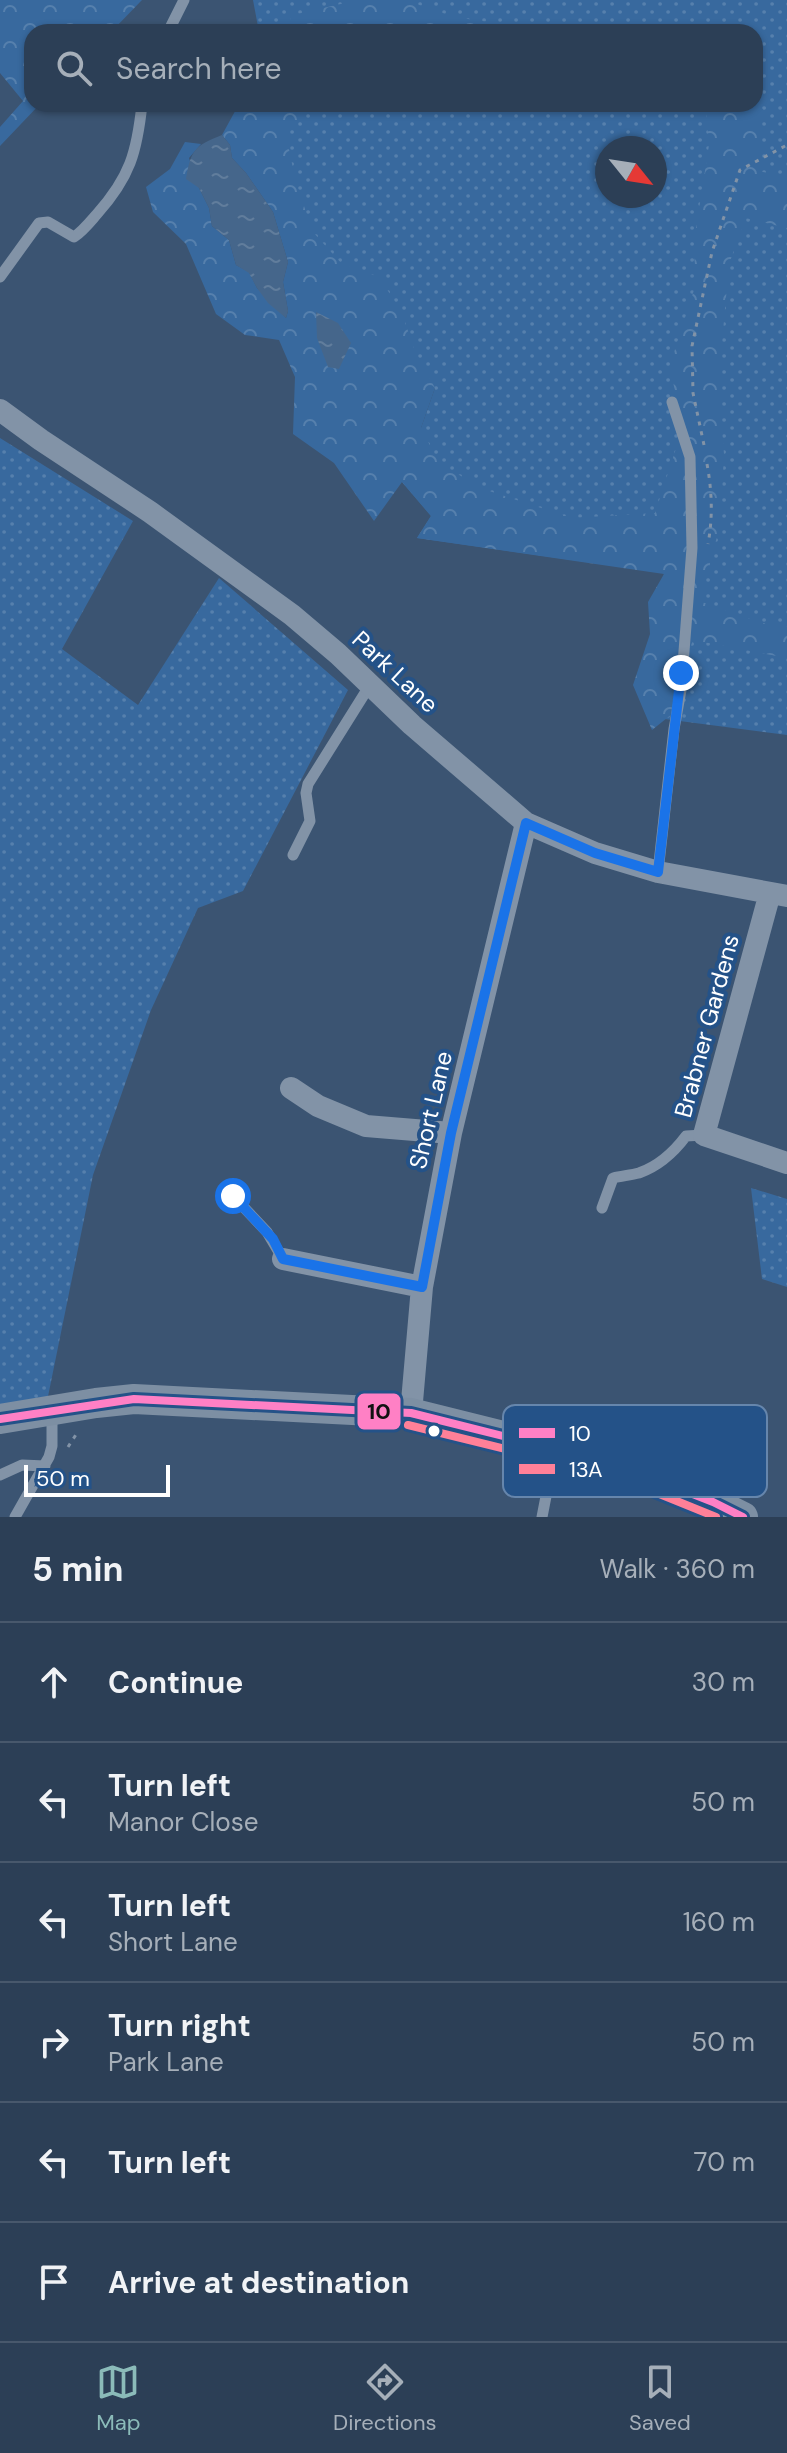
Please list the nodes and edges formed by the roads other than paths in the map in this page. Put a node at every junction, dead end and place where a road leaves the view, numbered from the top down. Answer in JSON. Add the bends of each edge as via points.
{"nodes":[{"id":1,"x":184,"y":0,"type":"edge"},
{"id":2,"x":172,"y":24,"type":"edge"},
{"id":3,"x":141,"y":112,"type":"edge"},
{"id":4,"x":0,"y":277,"type":"edge"},
{"id":5,"x":672,"y":402,"type":"dead end"},
{"id":6,"x":0,"y":410,"type":"edge"},
{"id":7,"x":370,"y":685,"type":"junction"},
{"id":8,"x":526,"y":823,"type":"junction"},
{"id":9,"x":293,"y":855,"type":"dead end"},
{"id":10,"x":658,"y":872,"type":"junction"},
{"id":11,"x":779,"y":894,"type":"edge"},
{"id":12,"x":291,"y":1088,"type":"dead end"},
{"id":13,"x":451,"y":1133,"type":"junction"},
{"id":14,"x":704,"y":1135,"type":"junction"},
{"id":15,"x":787,"y":1163,"type":"edge"},
{"id":16,"x":233,"y":1196,"type":"dead end"},
{"id":17,"x":602,"y":1208,"type":"dead end"},
{"id":18,"x":283,"y":1259,"type":"joint"},
{"id":19,"x":422,"y":1287,"type":"junction"},
{"id":20,"x":52,"y":1410,"type":"junction"},
{"id":21,"x":411,"y":1413,"type":"junction"},
{"id":22,"x":0,"y":1419,"type":"edge"},
{"id":23,"x":503,"y":1436,"type":"edge"},
{"id":24,"x":45,"y":1466,"type":"junction"},
{"id":25,"x":0,"y":1475,"type":"edge"},
{"id":26,"x":546,"y":1497,"type":"edge"},
{"id":27,"x":700,"y":1497,"type":"edge"},
{"id":28,"x":15,"y":1517,"type":"edge"},
{"id":29,"x":542,"y":1517,"type":"edge"},
{"id":30,"x":743,"y":1517,"type":"edge"}],
"edges":[{"from":1,"to":2,"type":"lane"},
{"from":3,"to":4,"type":"lane","via":[[132,163],[102,208],[74,237],[48,222],[39,223]]},
{"from":5,"to":10,"type":"lane","via":[[690,457],[692,548]]},
{"from":6,"to":7,"type":"street","name":"Park Lane","via":[[230,568]]},
{"from":7,"to":8,"type":"street","name":"Park Lane"},
{"from":7,"to":9,"type":"lane","via":[[308,784],[310,821]]},
{"from":8,"to":10,"type":"street","name":"Park Lane","via":[[595,853]]},
{"from":8,"to":13,"type":"street","name":"Short Lane"},
{"from":10,"to":11,"type":"street","name":"Park Lane"},
{"from":11,"to":14,"type":"street","name":"Brabner Gardens"},
{"from":12,"to":13,"type":"street","via":[[366,1126]]},
{"from":13,"to":19,"type":"street","name":"Short Lane"},
{"from":14,"to":15,"type":"street","name":"Brabner Gardens"},
{"from":14,"to":17,"type":"lane","via":[[686,1136],[665,1159],[613,1178]]},
{"from":16,"to":18,"type":"lane","via":[[273,1239]]},
{"from":18,"to":19,"type":"street"},
{"from":19,"to":21,"type":"street","name":"Short Lane"},
{"from":20,"to":21,"type":"street","via":[[134,1399]]},
{"from":20,"to":22,"type":"street"},
{"from":20,"to":24,"type":"lane","via":[[52,1446]]},
{"from":21,"to":23,"type":"street"},
{"from":24,"to":25,"type":"lane","via":[[22,1465]]},
{"from":24,"to":28,"type":"lane"},
{"from":26,"to":29,"type":"lane"},
{"from":27,"to":30,"type":"street"}]}
